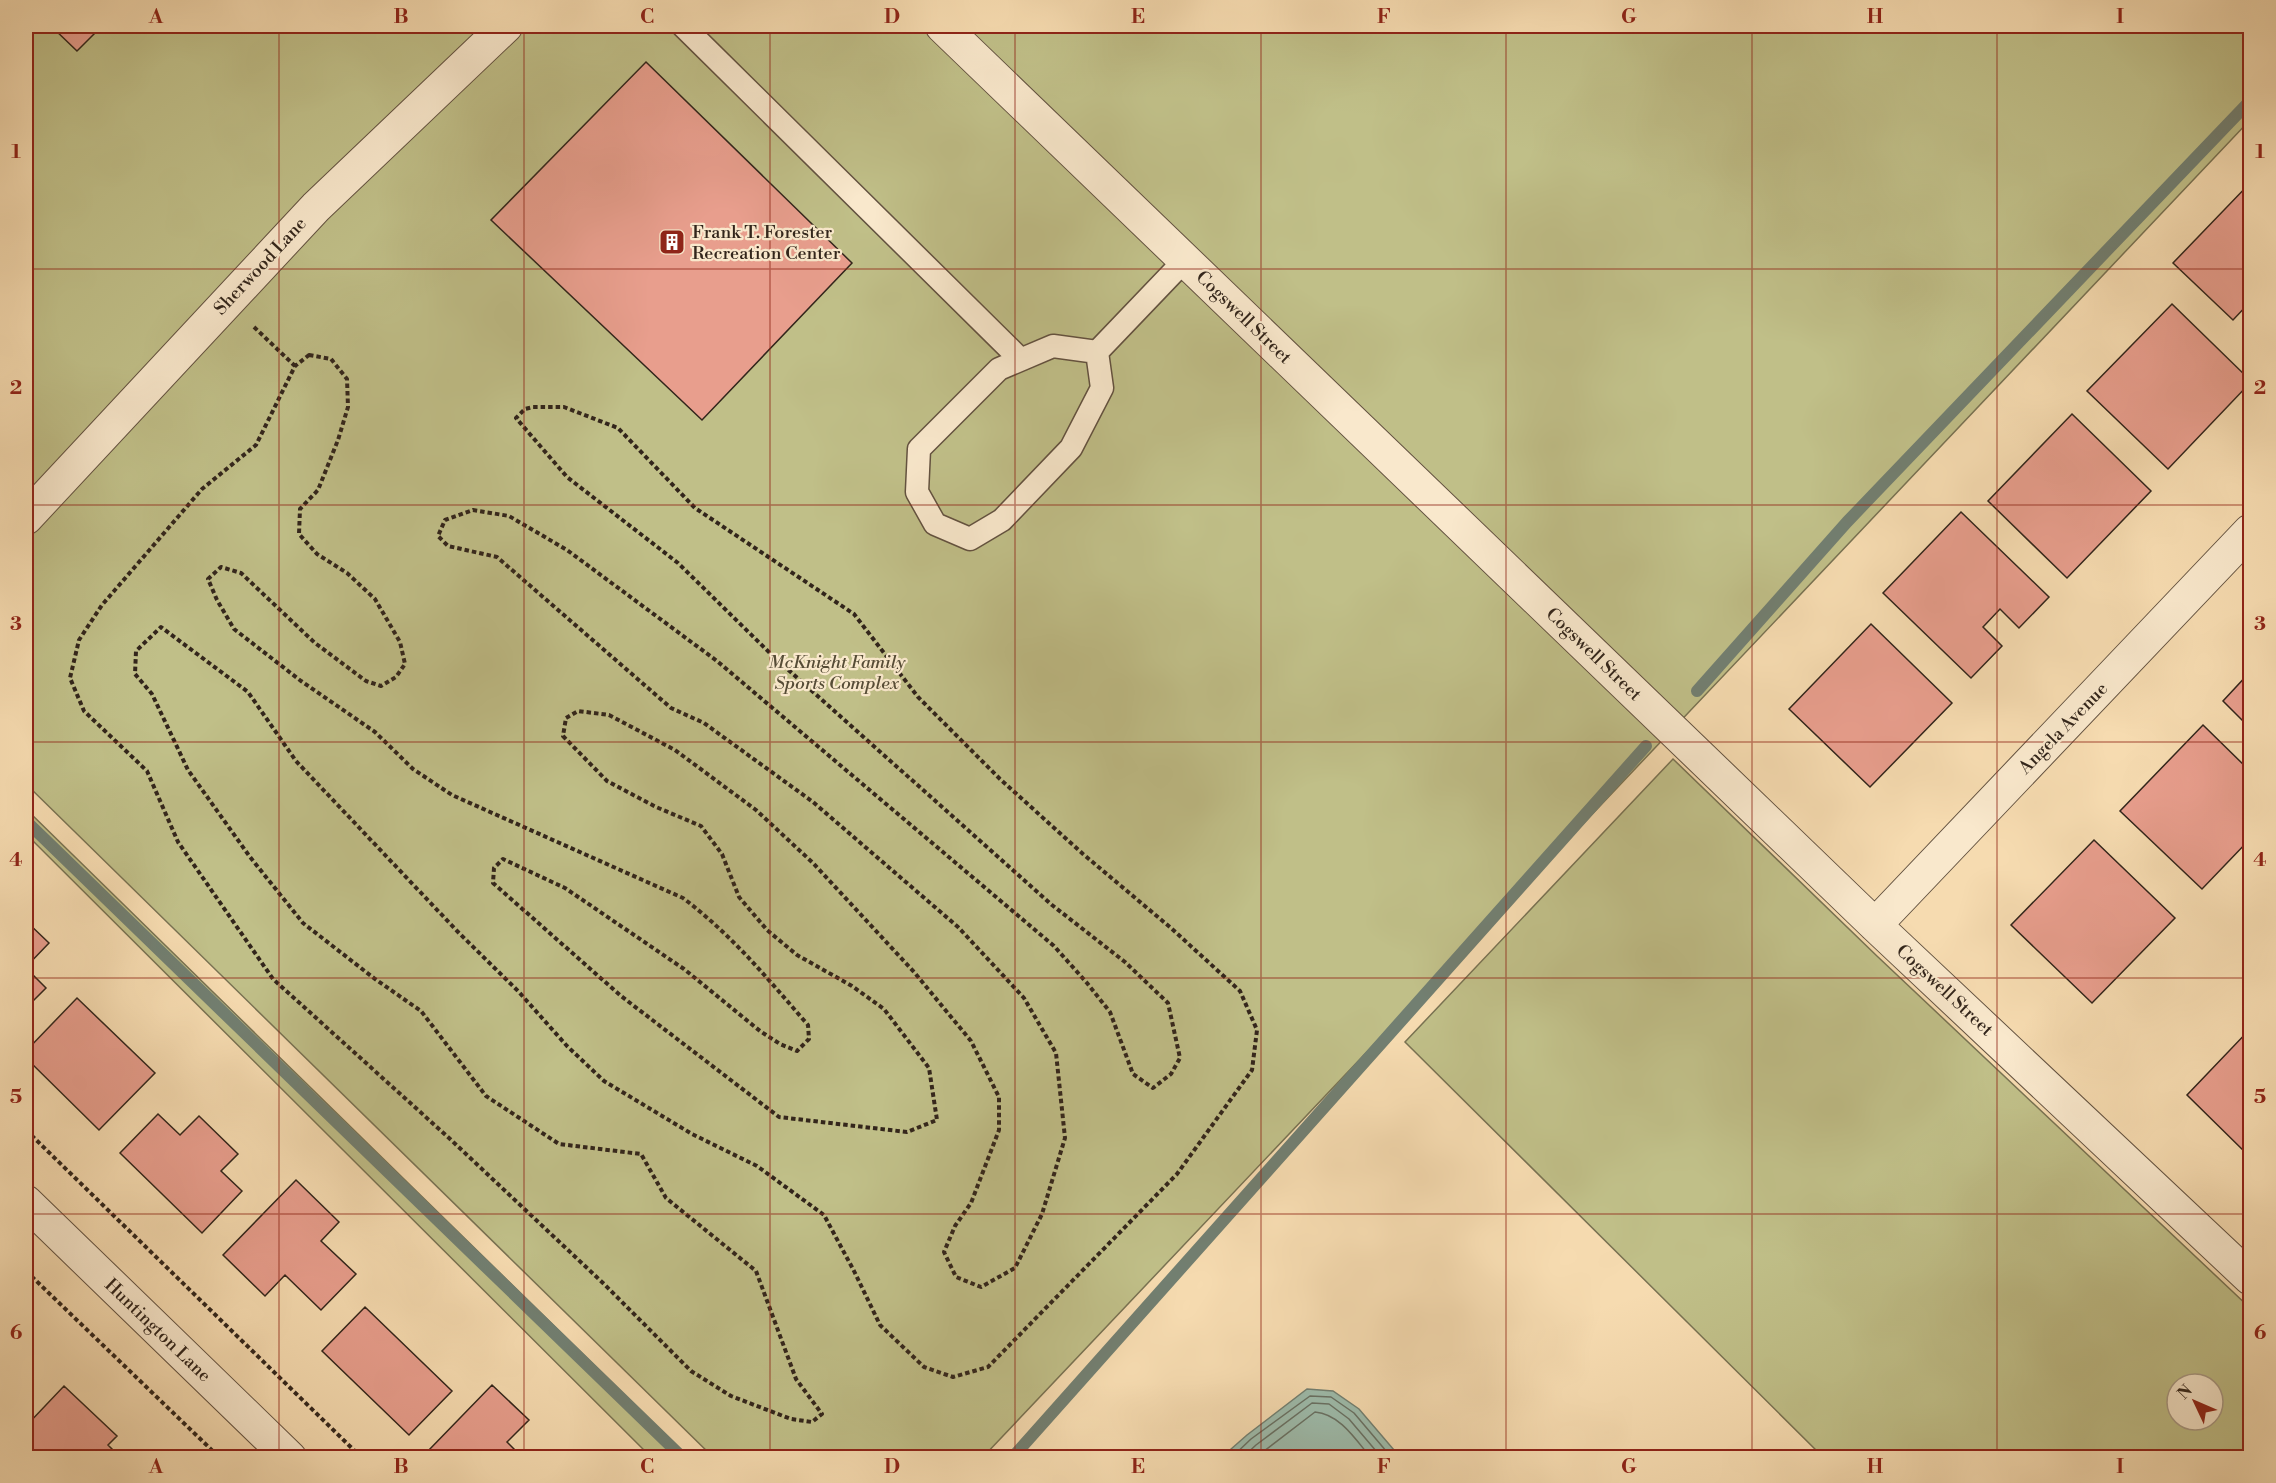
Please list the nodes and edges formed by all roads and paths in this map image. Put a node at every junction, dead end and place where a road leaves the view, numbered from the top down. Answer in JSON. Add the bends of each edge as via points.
{"nodes":[{"id":1,"x":506,"y":26,"type":"edge"},
{"id":2,"x":683,"y":26,"type":"edge"},
{"id":3,"x":942,"y":26,"type":"edge"},
{"id":4,"x":1185,"y":260,"type":"junction"},
{"id":5,"x":227,"y":302,"type":"junction"},
{"id":6,"x":1097,"y":352,"type":"junction"},
{"id":7,"x":1020,"y":358,"type":"junction"},
{"id":8,"x":295,"y":366,"type":"junction"},
{"id":9,"x":26,"y":518,"type":"edge"},
{"id":10,"x":2250,"y":531,"type":"edge"},
{"id":11,"x":1875,"y":925,"type":"junction"},
{"id":12,"x":26,"y":1130,"type":"edge"},
{"id":13,"x":26,"y":1202,"type":"edge"},
{"id":14,"x":26,"y":1271,"type":"edge"},
{"id":15,"x":2250,"y":1278,"type":"edge"},
{"id":16,"x":220,"y":1458,"type":"edge"},
{"id":17,"x":290,"y":1458,"type":"edge"},
{"id":18,"x":362,"y":1458,"type":"edge"}],
"edges":[{"from":1,"to":5,"type":"street","name":"Sherwood Lane","via":[[316,207]]},
{"from":2,"to":7,"type":"lane"},
{"from":3,"to":4,"type":"street","name":"Cogswell Street"},
{"from":4,"to":6,"type":"lane"},
{"from":4,"to":11,"type":"street","name":"Cogswell Street"},
{"from":5,"to":8,"type":"path"},
{"from":5,"to":9,"type":"street","name":"Sherwood Lane"},
{"from":6,"to":7,"type":"lane","via":[[1053,346]]},
{"from":6,"to":7,"type":"lane","via":[[1102,388],[1071,448],[1002,520],[970,539],[935,524],[917,492],[919,449],[999,369]]},
{"from":8,"to":8,"type":"path","via":[[309,355],[331,359],[347,379],[348,407],[318,489],[300,509],[299,534],[317,554],[347,573],[375,599],[400,642],[405,664],[396,677],[381,686],[366,681],[315,643],[241,573],[221,567],[208,579],[234,628],[375,732],[413,770],[452,795],[683,898],[707,916],[739,946],[807,1025],[809,1039],[797,1051],[760,1031],[684,969],[565,888],[503,859],[494,868],[493,883],[621,996],[779,1117],[907,1132],[937,1120],[929,1068],[884,1009],[797,955],[766,930],[739,897],[722,854],[701,826],[607,781],[563,736],[566,718],[578,711],[609,715],[675,750],[756,810],[813,863],[914,972],[971,1041],[999,1097],[999,1130],[986,1168],[944,1252],[956,1276],[981,1287],[1015,1268],[1042,1214],[1065,1138],[1056,1053],[1024,998],[958,927],[813,802],[704,723],[671,708],[497,557],[448,546],[438,536],[445,520],[473,510],[509,516],[567,550],[717,661],[1054,946],[1110,1012],[1133,1074],[1153,1088],[1171,1074],[1180,1058],[1168,1003],[784,666],[678,564],[567,477],[516,418],[533,407],[564,407],[618,428],[695,508],[854,614],[918,697],[1000,779],[1240,991],[1257,1030],[1252,1070],[1177,1174],[988,1367],[953,1377],[924,1367],[880,1325],[824,1215],[757,1166],[692,1134],[604,1081],[296,761],[248,692],[161,627],[136,651],[135,674],[152,694],[188,770],[303,923],[420,1011],[486,1096],[560,1144],[641,1154],[666,1198],[756,1271],[795,1379],[822,1414],[812,1422],[790,1419],[731,1396],[691,1371],[450,1138],[273,979],[178,842],[147,771],[84,711],[70,678],[79,640],[102,605],[202,489],[256,445]]},
{"from":10,"to":11,"type":"street","name":"Angela Avenue"},
{"from":11,"to":15,"type":"street","name":"Cogswell Street"},
{"from":12,"to":18,"type":"path"},
{"from":13,"to":17,"type":"street","name":"Huntington Lane"},
{"from":14,"to":16,"type":"path"}]}
